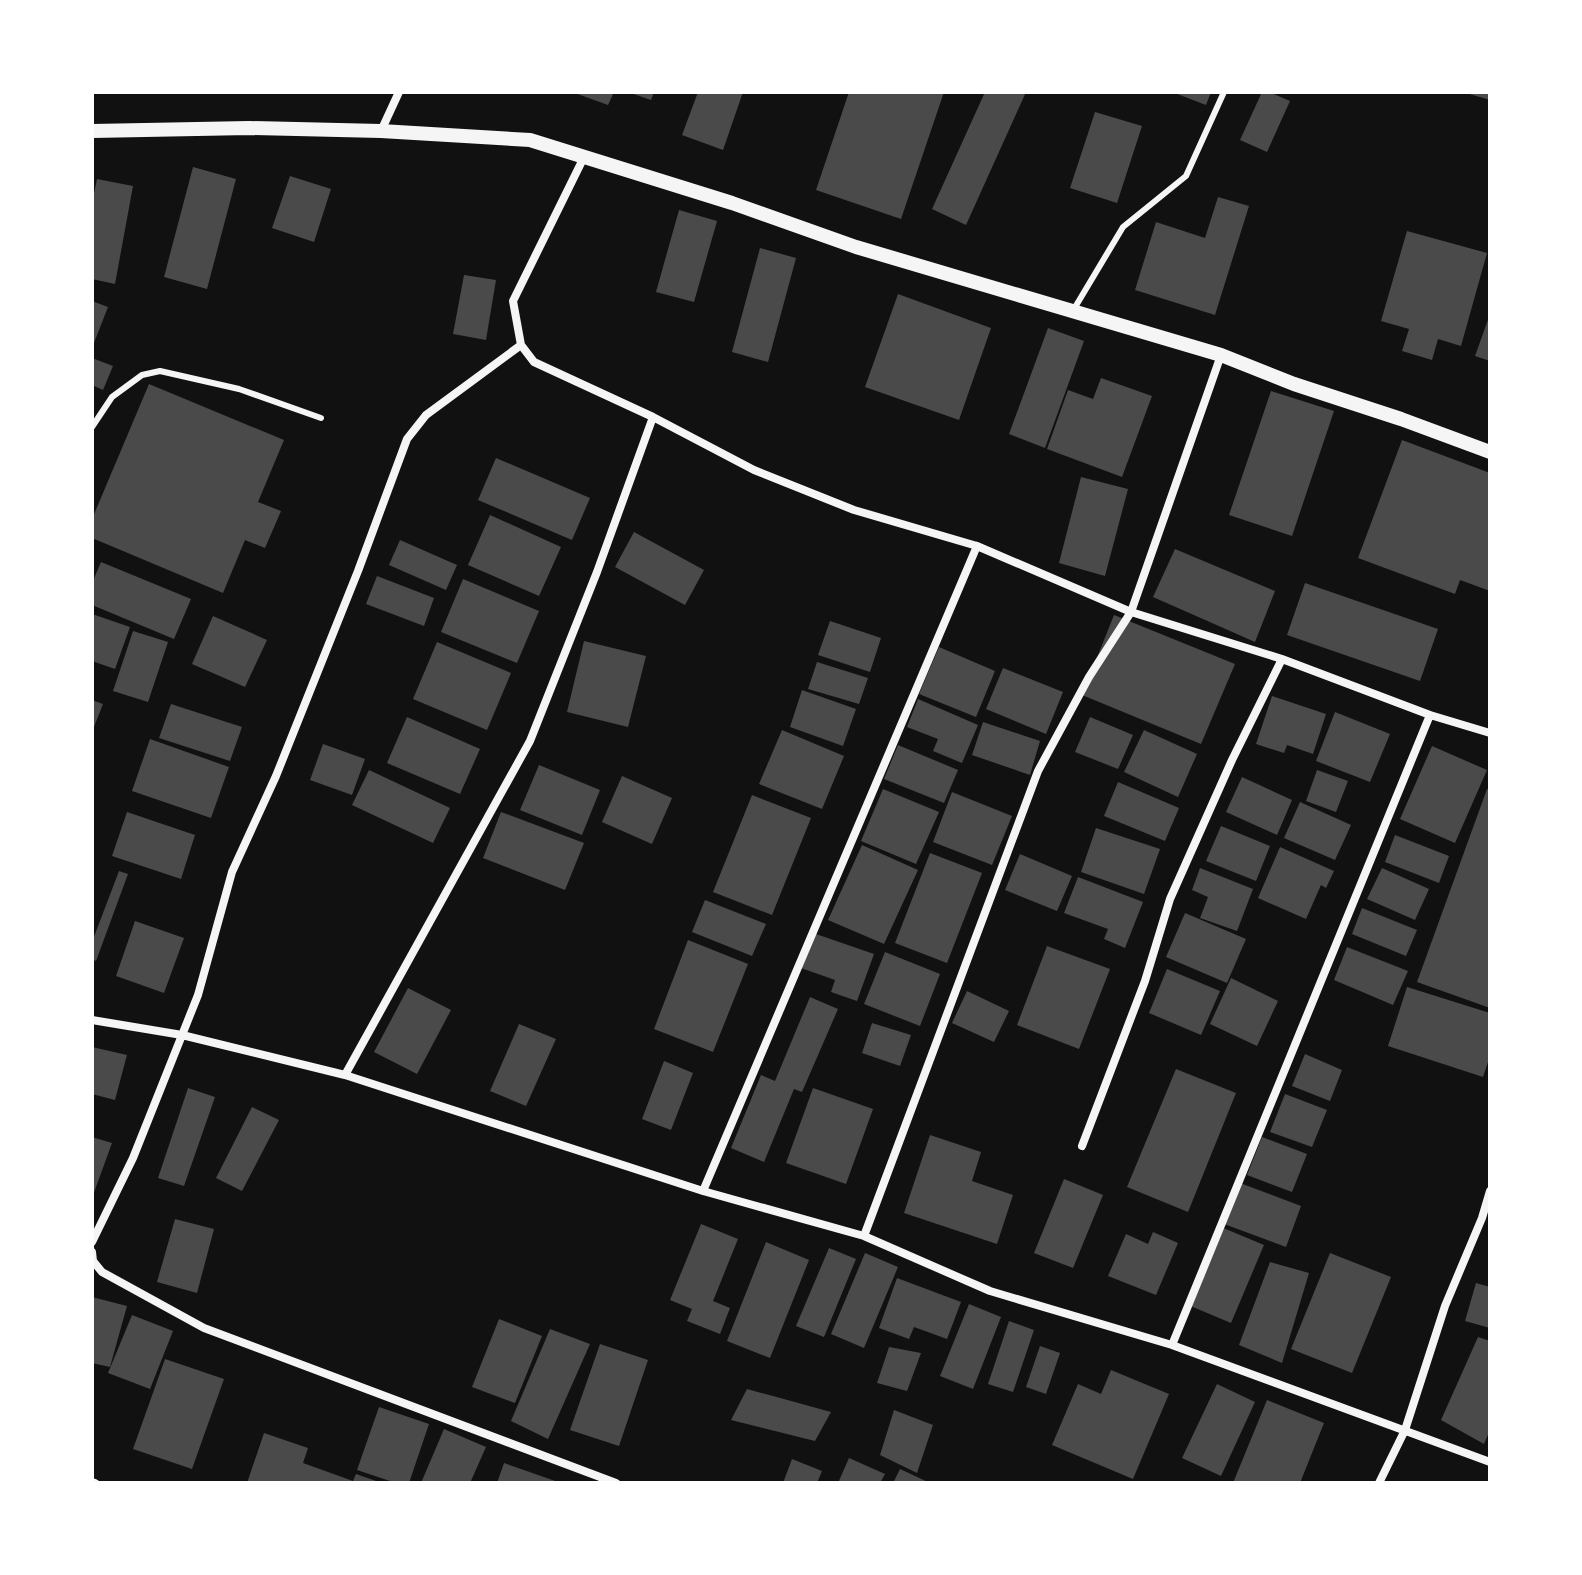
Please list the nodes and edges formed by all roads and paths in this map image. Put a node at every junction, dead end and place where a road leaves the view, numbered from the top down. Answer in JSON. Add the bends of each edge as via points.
{"nodes":[{"id":1,"x":399,"y":92,"type":"edge"},
{"id":2,"x":1224,"y":92,"type":"edge"},
{"id":3,"x":92,"y":131,"type":"edge"},
{"id":4,"x":381,"y":131,"type":"junction"},
{"id":5,"x":584,"y":157,"type":"junction"},
{"id":6,"x":1072,"y":312,"type":"junction"},
{"id":7,"x":521,"y":345,"type":"junction"},
{"id":8,"x":1221,"y":355,"type":"junction"},
{"id":9,"x":653,"y":417,"type":"junction"},
{"id":10,"x":321,"y":418,"type":"dead end"},
{"id":11,"x":92,"y":427,"type":"edge"},
{"id":12,"x":1490,"y":452,"type":"edge"},
{"id":13,"x":977,"y":546,"type":"junction"},
{"id":14,"x":1131,"y":612,"type":"junction"},
{"id":15,"x":1282,"y":659,"type":"junction"},
{"id":16,"x":1430,"y":715,"type":"junction"},
{"id":17,"x":1490,"y":733,"type":"edge"},
{"id":18,"x":92,"y":1020,"type":"edge"},
{"id":19,"x":182,"y":1035,"type":"junction"},
{"id":20,"x":345,"y":1075,"type":"junction"},
{"id":21,"x":1082,"y":1146,"type":"dead end"},
{"id":22,"x":703,"y":1191,"type":"junction"},
{"id":23,"x":1490,"y":1191,"type":"edge"},
{"id":24,"x":1486,"y":1219,"type":"edge"},
{"id":25,"x":864,"y":1236,"type":"junction"},
{"id":26,"x":92,"y":1242,"type":"edge"},
{"id":27,"x":92,"y":1252,"type":"edge"},
{"id":28,"x":1172,"y":1345,"type":"junction"},
{"id":29,"x":1405,"y":1430,"type":"junction"},
{"id":30,"x":1490,"y":1462,"type":"edge"},
{"id":31,"x":616,"y":1483,"type":"edge"},
{"id":32,"x":1379,"y":1483,"type":"edge"}],
"edges":[{"from":1,"to":4,"type":"street"},
{"from":2,"to":6,"type":"lane","via":[[1186,176],[1123,227]]},
{"from":3,"to":4,"type":"street"},
{"from":4,"to":5,"type":"street","via":[[530,140]]},
{"from":5,"to":6,"type":"street"},
{"from":5,"to":7,"type":"street","via":[[513,301]]},
{"from":6,"to":8,"type":"street"},
{"from":7,"to":9,"type":"street","via":[[534,362]]},
{"from":7,"to":19,"type":"street","via":[[426,415],[407,439],[276,776],[232,872]]},
{"from":8,"to":12,"type":"street"},
{"from":8,"to":14,"type":"street"},
{"from":9,"to":13,"type":"street","via":[[754,470],[854,510]]},
{"from":9,"to":20,"type":"street","via":[[530,741]]},
{"from":10,"to":11,"type":"lane","via":[[239,389],[160,371],[142,375],[112,397]]},
{"from":13,"to":14,"type":"street"},
{"from":13,"to":22,"type":"street"},
{"from":14,"to":15,"type":"street"},
{"from":14,"to":25,"type":"street","via":[[1038,771]]},
{"from":15,"to":16,"type":"street"},
{"from":15,"to":21,"type":"street","via":[[1170,899]]},
{"from":16,"to":17,"type":"street"},
{"from":16,"to":28,"type":"street"},
{"from":18,"to":19,"type":"street"},
{"from":19,"to":20,"type":"street"},
{"from":19,"to":26,"type":"street","via":[[133,1158]]},
{"from":20,"to":22,"type":"street"},
{"from":22,"to":25,"type":"street"},
{"from":23,"to":24,"type":"street"},
{"from":24,"to":29,"type":"street","via":[[1445,1306]]},
{"from":25,"to":28,"type":"street","via":[[990,1291]]},
{"from":27,"to":31,"type":"street","via":[[102,1272],[204,1328]]},
{"from":28,"to":29,"type":"street"},
{"from":29,"to":30,"type":"street"},
{"from":29,"to":32,"type":"street"}]}
